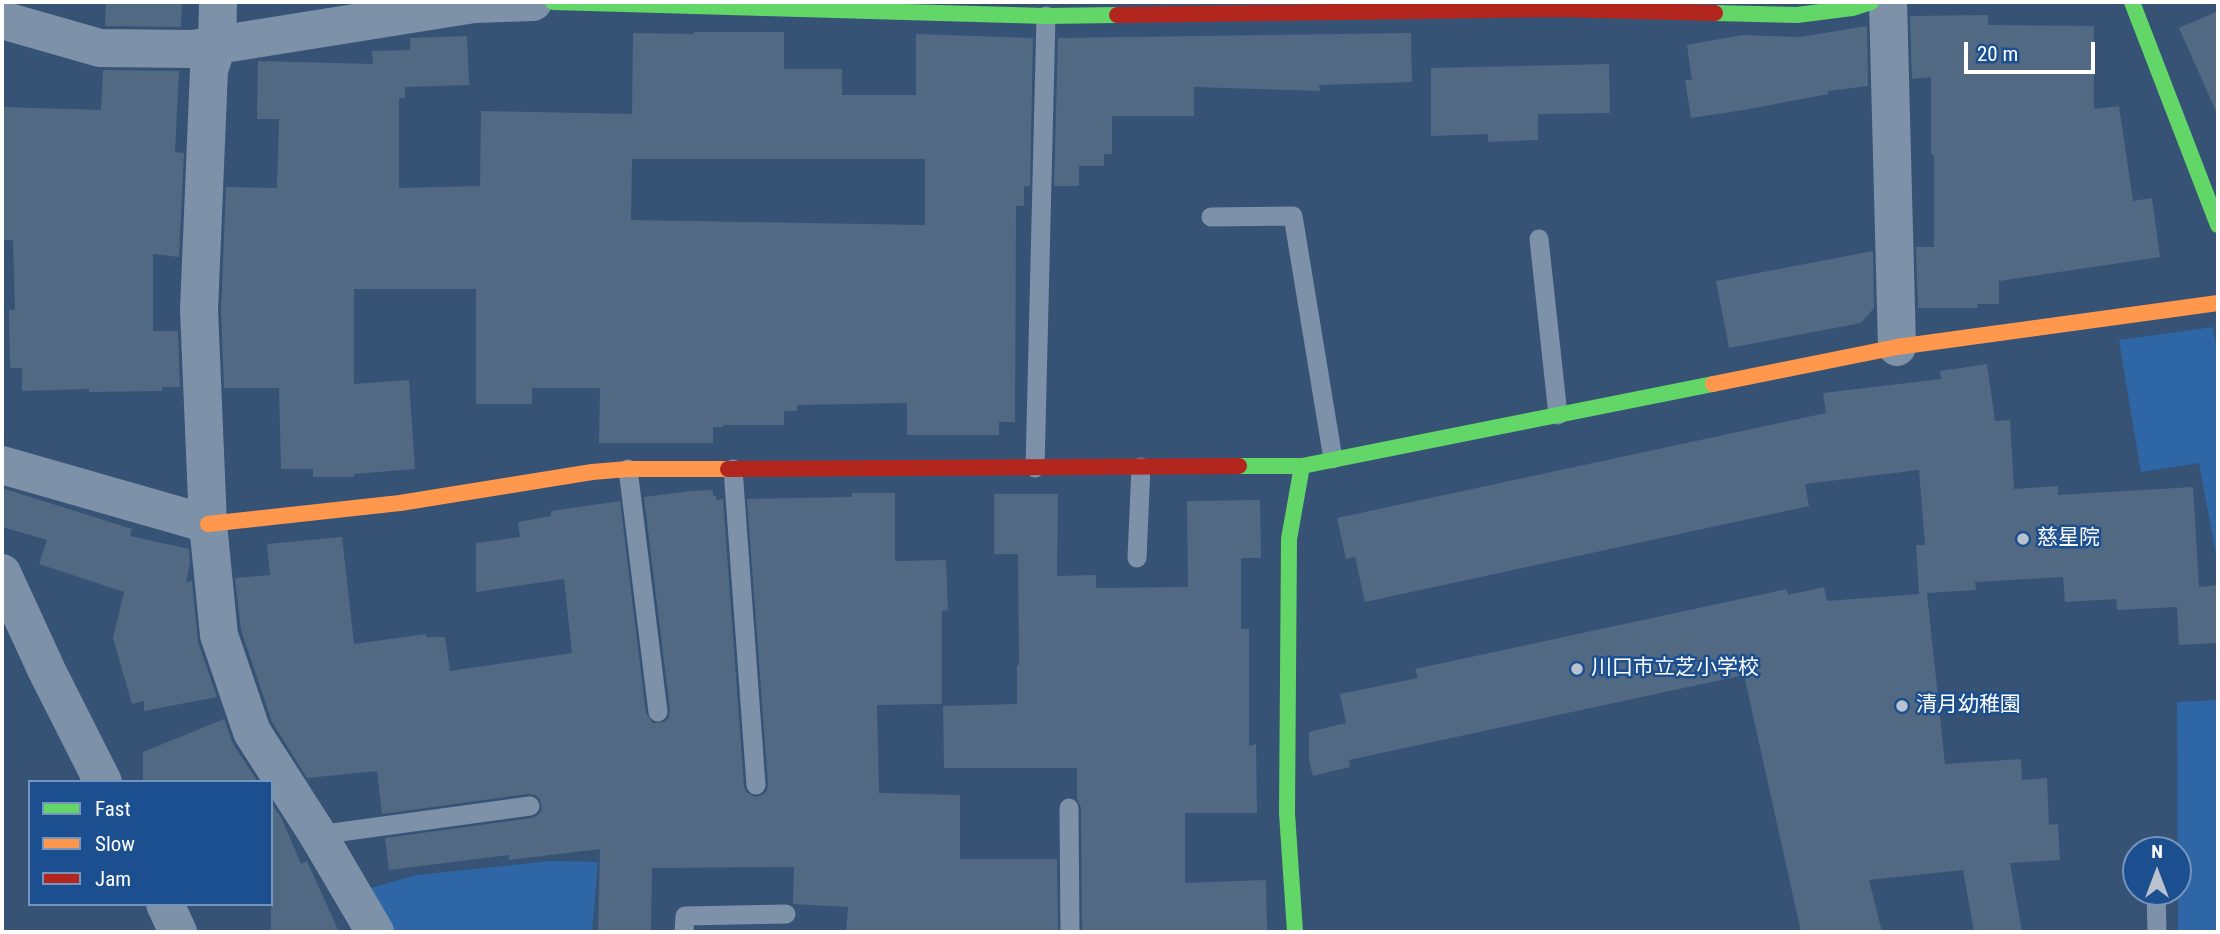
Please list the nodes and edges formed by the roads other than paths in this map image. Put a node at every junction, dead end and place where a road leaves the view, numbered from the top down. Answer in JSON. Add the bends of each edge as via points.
{"nodes":[{"id":1,"x":218,"y":2,"type":"edge"},
{"id":2,"x":533,"y":2,"type":"edge"},
{"id":3,"x":553,"y":2,"type":"edge"},
{"id":4,"x":1871,"y":2,"type":"edge"},
{"id":5,"x":1888,"y":2,"type":"edge"},
{"id":6,"x":2132,"y":2,"type":"edge"},
{"id":7,"x":786,"y":6,"type":"edge"},
{"id":8,"x":1560,"y":6,"type":"edge"},
{"id":9,"x":1173,"y":8,"type":"edge"},
{"id":10,"x":1046,"y":16,"type":"junction"},
{"id":11,"x":2,"y":20,"type":"edge"},
{"id":12,"x":216,"y":46,"type":"junction"},
{"id":13,"x":1211,"y":217,"type":"dead end"},
{"id":14,"x":2218,"y":225,"type":"edge"},
{"id":15,"x":1539,"y":239,"type":"dead end"},
{"id":16,"x":2218,"y":303,"type":"edge"},
{"id":17,"x":1897,"y":347,"type":"junction"},
{"id":18,"x":1558,"y":415,"type":"junction"},
{"id":19,"x":1333,"y":459,"type":"junction"},
{"id":20,"x":2,"y":465,"type":"edge"},
{"id":21,"x":1302,"y":466,"type":"junction"},
{"id":22,"x":1141,"y":467,"type":"junction"},
{"id":23,"x":1035,"y":468,"type":"junction"},
{"id":24,"x":628,"y":469,"type":"junction"},
{"id":25,"x":733,"y":469,"type":"junction"},
{"id":26,"x":208,"y":524,"type":"junction"},
{"id":27,"x":1137,"y":558,"type":"dead end"},
{"id":28,"x":2,"y":573,"type":"edge"},
{"id":29,"x":658,"y":712,"type":"dead end"},
{"id":30,"x":102,"y":780,"type":"edge"},
{"id":31,"x":755,"y":785,"type":"dead end"},
{"id":32,"x":530,"y":806,"type":"dead end"},
{"id":33,"x":1069,"y":808,"type":"dead end"},
{"id":34,"x":318,"y":835,"type":"junction"},
{"id":35,"x":166,"y":906,"type":"edge"},
{"id":36,"x":2156,"y":906,"type":"edge"},
{"id":37,"x":786,"y":914,"type":"dead end"},
{"id":38,"x":178,"y":932,"type":"edge"},
{"id":39,"x":374,"y":932,"type":"edge"},
{"id":40,"x":684,"y":932,"type":"edge"},
{"id":41,"x":1070,"y":932,"type":"edge"},
{"id":42,"x":1295,"y":932,"type":"edge"},
{"id":43,"x":2157,"y":932,"type":"edge"}],
"edges":[{"from":1,"to":12,"type":"street"},
{"from":2,"to":12,"type":"street","via":[[474,4]]},
{"from":3,"to":7,"type":"street"},
{"from":4,"to":8,"type":"street","via":[[1797,15]]},
{"from":5,"to":17,"type":"street"},
{"from":6,"to":14,"type":"street"},
{"from":7,"to":10,"type":"street"},
{"from":8,"to":9,"type":"street"},
{"from":9,"to":10,"type":"street"},
{"from":10,"to":23,"type":"lane"},
{"from":11,"to":12,"type":"street","via":[[100,48]]},
{"from":12,"to":26,"type":"street","via":[[209,70],[199,310]]},
{"from":13,"to":19,"type":"lane","via":[[1293,216]]},
{"from":15,"to":18,"type":"lane"},
{"from":16,"to":17,"type":"street"},
{"from":17,"to":18,"type":"street"},
{"from":18,"to":19,"type":"street"},
{"from":19,"to":21,"type":"street"},
{"from":20,"to":26,"type":"street"},
{"from":21,"to":22,"type":"street"},
{"from":21,"to":42,"type":"street","via":[[1289,539],[1287,813]]},
{"from":22,"to":23,"type":"street"},
{"from":22,"to":27,"type":"lane"},
{"from":23,"to":25,"type":"street"},
{"from":24,"to":25,"type":"street"},
{"from":24,"to":26,"type":"street","via":[[400,503]]},
{"from":24,"to":29,"type":"lane"},
{"from":25,"to":31,"type":"lane"},
{"from":26,"to":34,"type":"street","via":[[219,635],[252,732]]},
{"from":28,"to":30,"type":"street"},
{"from":32,"to":34,"type":"lane"},
{"from":33,"to":41,"type":"lane"},
{"from":34,"to":39,"type":"street"},
{"from":35,"to":38,"type":"street"},
{"from":36,"to":43,"type":"lane"},
{"from":37,"to":40,"type":"lane","via":[[685,916]]}]}
